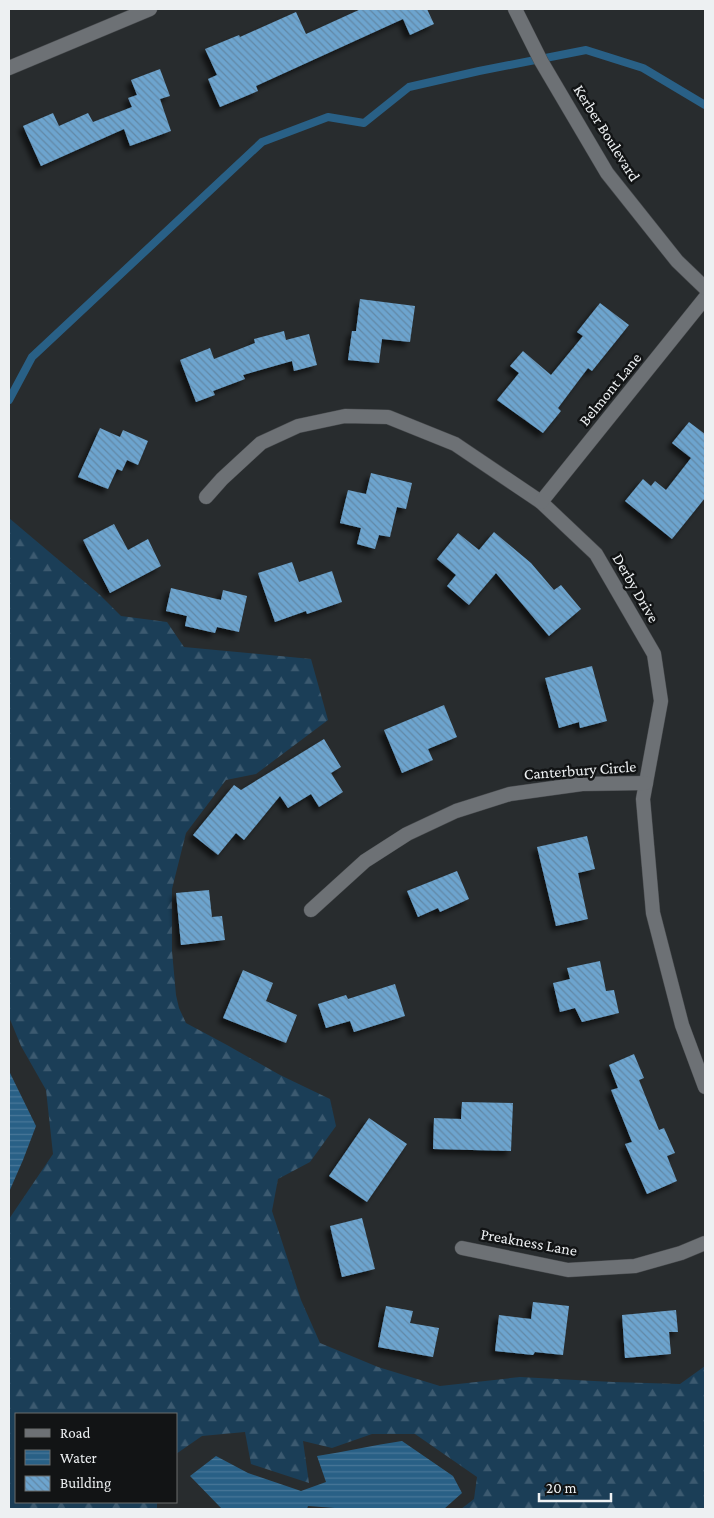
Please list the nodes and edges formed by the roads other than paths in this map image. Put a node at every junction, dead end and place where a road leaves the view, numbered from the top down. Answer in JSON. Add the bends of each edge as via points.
{"nodes":[{"id":1,"x":150,"y":9,"type":"edge"},
{"id":2,"x":515,"y":9,"type":"edge"},
{"id":3,"x":9,"y":68,"type":"edge"},
{"id":4,"x":705,"y":288,"type":"edge"},
{"id":5,"x":705,"y":298,"type":"edge"},
{"id":6,"x":206,"y":497,"type":"dead end"},
{"id":7,"x":541,"y":502,"type":"junction"},
{"id":8,"x":646,"y":783,"type":"junction"},
{"id":9,"x":310,"y":910,"type":"dead end"},
{"id":10,"x":705,"y":1087,"type":"edge"},
{"id":11,"x":705,"y":1243,"type":"edge"},
{"id":12,"x":462,"y":1248,"type":"dead end"}],
"edges":[{"from":1,"to":3,"type":"street"},
{"from":2,"to":4,"type":"street","name":"Kerber Boulevard","via":[[608,173],[677,262]]},
{"from":5,"to":7,"type":"street","name":"Belmont Lane"},
{"from":6,"to":7,"type":"street","name":"Derby Drive","via":[[261,443],[298,426],[345,416],[388,417],[455,444]]},
{"from":7,"to":8,"type":"street","name":"Derby Drive","via":[[596,554],[654,654],[661,700]]},
{"from":8,"to":9,"type":"street","name":"Canterbury Circle","via":[[582,784],[510,794],[456,811],[407,834],[365,861]]},
{"from":8,"to":10,"type":"street","name":"Derby Drive","via":[[643,798],[653,914],[682,1025]]},
{"from":11,"to":12,"type":"street","name":"Preakness Lane","via":[[635,1266],[568,1270]]}]}
